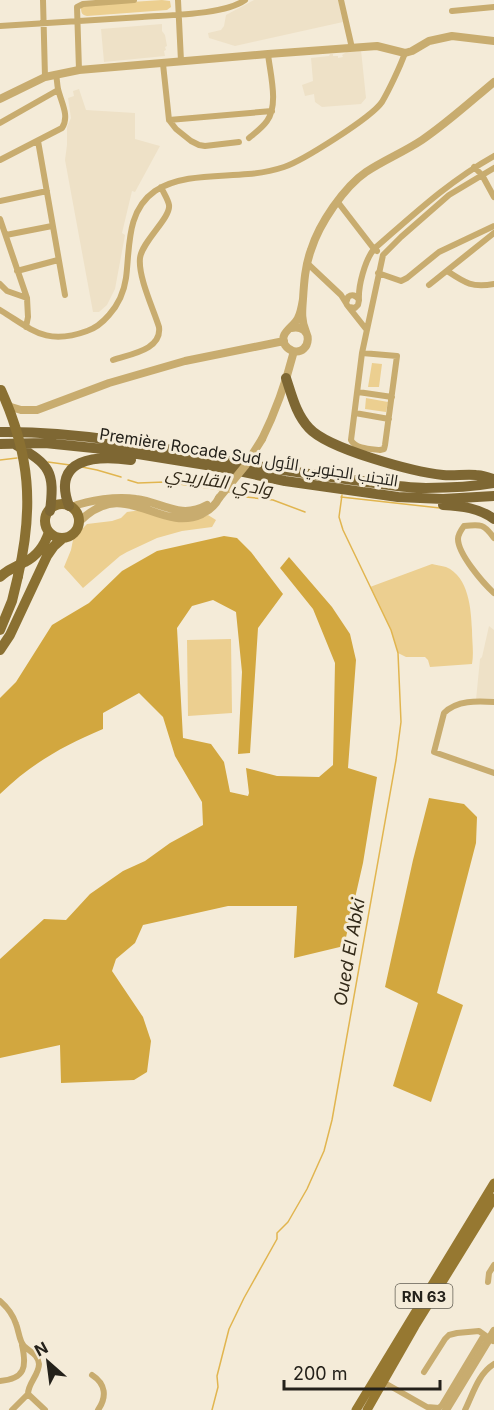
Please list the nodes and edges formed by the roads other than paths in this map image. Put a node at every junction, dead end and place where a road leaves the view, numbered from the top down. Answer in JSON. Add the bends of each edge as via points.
{"nodes":[{"id":1,"x":43,"y":0,"type":"edge"},
{"id":2,"x":134,"y":0,"type":"edge"},
{"id":3,"x":178,"y":0,"type":"edge"},
{"id":4,"x":245,"y":0,"type":"edge"},
{"id":5,"x":341,"y":0,"type":"edge"},
{"id":6,"x":494,"y":7,"type":"edge"},
{"id":7,"x":452,"y":11,"type":"dead end"},
{"id":8,"x":179,"y":14,"type":"junction"},
{"id":9,"x":77,"y":21,"type":"junction"},
{"id":10,"x":44,"y":23,"type":"junction"},
{"id":11,"x":0,"y":26,"type":"edge"},
{"id":12,"x":494,"y":41,"type":"edge"},
{"id":13,"x":352,"y":48,"type":"junction"},
{"id":14,"x":405,"y":53,"type":"junction"},
{"id":15,"x":267,"y":54,"type":"junction"},
{"id":16,"x":181,"y":61,"type":"junction"},
{"id":17,"x":163,"y":64,"type":"junction"},
{"id":18,"x":79,"y":70,"type":"junction"},
{"id":19,"x":56,"y":74,"type":"junction"},
{"id":20,"x":45,"y":77,"type":"junction"},
{"id":21,"x":494,"y":82,"type":"edge"},
{"id":22,"x":58,"y":90,"type":"junction"},
{"id":23,"x":0,"y":99,"type":"edge"},
{"id":24,"x":272,"y":111,"type":"junction"},
{"id":25,"x":169,"y":120,"type":"junction"},
{"id":26,"x":0,"y":123,"type":"edge"},
{"id":27,"x":249,"y":138,"type":"dead end"},
{"id":28,"x":38,"y":141,"type":"junction"},
{"id":29,"x":239,"y":142,"type":"dead end"},
{"id":30,"x":494,"y":156,"type":"edge"},
{"id":31,"x":0,"y":160,"type":"edge"},
{"id":32,"x":474,"y":167,"type":"junction"},
{"id":33,"x":494,"y":168,"type":"edge"},
{"id":34,"x":482,"y":175,"type":"junction"},
{"id":35,"x":161,"y":187,"type":"junction"},
{"id":36,"x":47,"y":191,"type":"junction"},
{"id":37,"x":494,"y":197,"type":"edge"},
{"id":38,"x":0,"y":201,"type":"edge"},
{"id":39,"x":337,"y":201,"type":"junction"},
{"id":40,"x":412,"y":216,"type":"junction"},
{"id":41,"x":0,"y":219,"type":"edge"},
{"id":42,"x":418,"y":223,"type":"junction"},
{"id":43,"x":52,"y":226,"type":"junction"},
{"id":44,"x":494,"y":226,"type":"edge"},
{"id":45,"x":494,"y":233,"type":"edge"},
{"id":46,"x":6,"y":235,"type":"junction"},
{"id":47,"x":0,"y":242,"type":"edge"},
{"id":48,"x":9,"y":246,"type":"junction"},
{"id":49,"x":374,"y":249,"type":"junction"},
{"id":50,"x":383,"y":255,"type":"junction"},
{"id":51,"x":58,"y":261,"type":"junction"},
{"id":52,"x":307,"y":263,"type":"junction"},
{"id":53,"x":17,"y":271,"type":"junction"},
{"id":54,"x":447,"y":271,"type":"junction"},
{"id":55,"x":378,"y":273,"type":"junction"},
{"id":56,"x":0,"y":284,"type":"edge"},
{"id":57,"x":494,"y":284,"type":"edge"},
{"id":58,"x":429,"y":285,"type":"dead end"},
{"id":59,"x":65,"y":295,"type":"dead end"},
{"id":60,"x":341,"y":295,"type":"junction"},
{"id":61,"x":27,"y":298,"type":"junction"},
{"id":62,"x":355,"y":298,"type":"junction"},
{"id":63,"x":303,"y":300,"type":"junction"},
{"id":64,"x":347,"y":305,"type":"junction"},
{"id":65,"x":373,"y":305,"type":"junction"},
{"id":66,"x":0,"y":310,"type":"edge"},
{"id":67,"x":26,"y":327,"type":"junction"},
{"id":68,"x":291,"y":328,"type":"junction"},
{"id":69,"x":366,"y":329,"type":"junction"},
{"id":70,"x":306,"y":332,"type":"junction"},
{"id":71,"x":284,"y":341,"type":"junction"},
{"id":72,"x":294,"y":351,"type":"junction"},
{"id":73,"x":362,"y":353,"type":"junction"},
{"id":74,"x":113,"y":360,"type":"dead end"},
{"id":75,"x":286,"y":378,"type":"junction"},
{"id":76,"x":0,"y":392,"type":"edge"},
{"id":77,"x":358,"y":392,"type":"junction"},
{"id":78,"x":392,"y":397,"type":"junction"},
{"id":79,"x":355,"y":413,"type":"junction"},
{"id":80,"x":389,"y":419,"type":"junction"},
{"id":81,"x":0,"y":432,"type":"edge"},
{"id":82,"x":0,"y":444,"type":"edge"},
{"id":83,"x":13,"y":444,"type":"junction"},
{"id":84,"x":203,"y":465,"type":"junction"},
{"id":85,"x":494,"y":481,"type":"edge"},
{"id":86,"x":316,"y":485,"type":"junction"},
{"id":87,"x":494,"y":496,"type":"edge"},
{"id":88,"x":219,"y":498,"type":"junction"},
{"id":89,"x":70,"y":507,"type":"junction"},
{"id":90,"x":50,"y":511,"type":"junction"},
{"id":91,"x":494,"y":519,"type":"edge"},
{"id":92,"x":79,"y":522,"type":"junction"},
{"id":93,"x":49,"y":532,"type":"junction"},
{"id":94,"x":63,"y":538,"type":"junction"},
{"id":95,"x":494,"y":538,"type":"edge"},
{"id":96,"x":0,"y":577,"type":"edge"},
{"id":97,"x":494,"y":593,"type":"edge"},
{"id":98,"x":0,"y":630,"type":"edge"},
{"id":99,"x":0,"y":650,"type":"edge"},
{"id":100,"x":494,"y":702,"type":"edge"},
{"id":101,"x":494,"y":773,"type":"edge"},
{"id":102,"x":494,"y":1184,"type":"edge"},
{"id":103,"x":494,"y":1198,"type":"edge"},
{"id":104,"x":494,"y":1265,"type":"edge"},
{"id":105,"x":489,"y":1282,"type":"dead end"},
{"id":106,"x":0,"y":1301,"type":"edge"},
{"id":107,"x":492,"y":1338,"type":"edge"},
{"id":108,"x":22,"y":1344,"type":"junction"},
{"id":109,"x":494,"y":1364,"type":"edge"},
{"id":110,"x":424,"y":1372,"type":"dead end"},
{"id":111,"x":92,"y":1375,"type":"dead end"},
{"id":112,"x":0,"y":1381,"type":"edge"},
{"id":113,"x":383,"y":1382,"type":"junction"},
{"id":114,"x":28,"y":1394,"type":"junction"},
{"id":115,"x":12,"y":1410,"type":"edge"},
{"id":116,"x":45,"y":1410,"type":"edge"},
{"id":117,"x":98,"y":1410,"type":"edge"},
{"id":118,"x":356,"y":1410,"type":"edge"},
{"id":119,"x":367,"y":1410,"type":"edge"},
{"id":120,"x":446,"y":1410,"type":"edge"},
{"id":121,"x":451,"y":1410,"type":"edge"},
{"id":122,"x":465,"y":1410,"type":"edge"}],
"edges":[{"from":1,"to":10,"type":"street"},
{"from":2,"to":9,"type":"street","via":[[79,5]]},
{"from":3,"to":8,"type":"street"},
{"from":4,"to":8,"type":"street","via":[[222,10]]},
{"from":5,"to":13,"type":"street"},
{"from":6,"to":7,"type":"street"},
{"from":8,"to":9,"type":"street"},
{"from":8,"to":16,"type":"street"},
{"from":9,"to":10,"type":"street"},
{"from":9,"to":18,"type":"street"},
{"from":10,"to":11,"type":"street"},
{"from":10,"to":20,"type":"street"},
{"from":12,"to":14,"type":"street","via":[[443,38]]},
{"from":13,"to":14,"type":"street","via":[[376,46]]},
{"from":13,"to":15,"type":"street"},
{"from":14,"to":35,"type":"street","via":[[381,103],[359,123],[296,162],[262,172],[186,179]]},
{"from":15,"to":16,"type":"street"},
{"from":15,"to":24,"type":"street"},
{"from":16,"to":17,"type":"street"},
{"from":17,"to":18,"type":"street"},
{"from":17,"to":25,"type":"street"},
{"from":18,"to":19,"type":"street"},
{"from":19,"to":20,"type":"street"},
{"from":19,"to":22,"type":"street"},
{"from":20,"to":23,"type":"street"},
{"from":21,"to":39,"type":"street","via":[[436,130],[357,179]]},
{"from":22,"to":26,"type":"street"},
{"from":22,"to":28,"type":"street","via":[[65,125]]},
{"from":24,"to":25,"type":"street"},
{"from":24,"to":27,"type":"street"},
{"from":25,"to":29,"type":"street","via":[[199,145]]},
{"from":28,"to":31,"type":"street"},
{"from":28,"to":36,"type":"street"},
{"from":30,"to":32,"type":"street"},
{"from":32,"to":34,"type":"street"},
{"from":32,"to":40,"type":"street"},
{"from":33,"to":34,"type":"street"},
{"from":34,"to":37,"type":"street"},
{"from":34,"to":42,"type":"street","via":[[449,195]]},
{"from":35,"to":67,"type":"street","via":[[145,200],[134,218],[126,280],[114,310],[105,320],[81,333],[56,337]]},
{"from":35,"to":74,"type":"street","via":[[168,209],[145,244],[140,261],[160,333],[155,344]]},
{"from":36,"to":38,"type":"street"},
{"from":36,"to":43,"type":"street"},
{"from":39,"to":49,"type":"street"},
{"from":39,"to":52,"type":"street"},
{"from":40,"to":42,"type":"street"},
{"from":40,"to":49,"type":"street"},
{"from":41,"to":46,"type":"street"},
{"from":42,"to":50,"type":"street"},
{"from":43,"to":46,"type":"street"},
{"from":43,"to":51,"type":"street"},
{"from":44,"to":55,"type":"street","via":[[438,252],[407,278]]},
{"from":45,"to":54,"type":"street"},
{"from":46,"to":48,"type":"street"},
{"from":47,"to":48,"type":"street"},
{"from":48,"to":53,"type":"street"},
{"from":49,"to":50,"type":"street"},
{"from":49,"to":62,"type":"street"},
{"from":50,"to":55,"type":"street"},
{"from":51,"to":53,"type":"street"},
{"from":51,"to":59,"type":"street"},
{"from":52,"to":60,"type":"street"},
{"from":52,"to":63,"type":"street"},
{"from":53,"to":61,"type":"street"},
{"from":54,"to":57,"type":"street","via":[[468,284]]},
{"from":54,"to":58,"type":"street"},
{"from":55,"to":65,"type":"street"},
{"from":56,"to":61,"type":"street"},
{"from":60,"to":62,"type":"street"},
{"from":60,"to":64,"type":"street"},
{"from":61,"to":67,"type":"street"},
{"from":62,"to":64,"type":"street","via":[[347,298]]},
{"from":62,"to":64,"type":"street","via":[[355,308]]},
{"from":62,"to":65,"type":"street"},
{"from":63,"to":68,"type":"street"},
{"from":63,"to":70,"type":"street"},
{"from":64,"to":69,"type":"street"},
{"from":65,"to":69,"type":"street"},
{"from":66,"to":67,"type":"street"},
{"from":68,"to":70,"type":"street","via":[[300,327]]},
{"from":68,"to":71,"type":"street"},
{"from":69,"to":73,"type":"street"},
{"from":70,"to":72,"type":"street","via":[[305,347]]},
{"from":71,"to":72,"type":"street"},
{"from":71,"to":76,"type":"street","via":[[184,361],[37,410],[16,409]]},
{"from":72,"to":75,"type":"street"},
{"from":73,"to":77,"type":"street"},
{"from":73,"to":78,"type":"street","via":[[398,356]]},
{"from":75,"to":85,"type":"highway","via":[[303,422],[331,443],[431,473],[476,475]]},
{"from":75,"to":88,"type":"street","bridge":true,"via":[[262,439]]},
{"from":76,"to":98,"type":"highway","bridge":true,"via":[[11,412],[24,458],[28,505],[24,553]]},
{"from":77,"to":78,"type":"street"},
{"from":77,"to":79,"type":"street"},
{"from":78,"to":80,"type":"street"},
{"from":79,"to":80,"type":"street"},
{"from":79,"to":80,"type":"street","via":[[353,444],[378,450],[385,447]]},
{"from":81,"to":85,"type":"highway","name":"Première Rocade Sud التجنب الجنوبي الأول","via":[[115,440],[309,474],[424,488],[478,486]]},
{"from":82,"to":83,"type":"highway","name":"Première Rocade Sud التجنب الجنوبي الأول"},
{"from":83,"to":84,"type":"highway","name":"Première Rocade Sud التجنب الجنوبي الأول","via":[[96,448]]},
{"from":83,"to":90,"type":"highway","via":[[40,460],[49,472]]},
{"from":84,"to":86,"type":"highway","name":"Première Rocade Sud التجنب الجنوبي الأول"},
{"from":84,"to":89,"type":"highway","via":[[178,466],[111,457],[84,461],[72,469],[65,482]]},
{"from":86,"to":87,"type":"highway","name":"Première Rocade Sud التجنب الجنوبي الأول","via":[[423,499]]},
{"from":86,"to":91,"type":"highway","via":[[373,498],[474,508]]},
{"from":88,"to":89,"type":"street","via":[[189,511],[130,498]]},
{"from":88,"to":92,"type":"street","via":[[208,510],[189,518],[173,518],[122,503],[96,508]]},
{"from":89,"to":90,"type":"highway","via":[[58,505]]},
{"from":89,"to":92,"type":"highway"},
{"from":90,"to":93,"type":"highway","via":[[46,520]]},
{"from":92,"to":94,"type":"highway","via":[[75,532]]},
{"from":93,"to":94,"type":"highway"},
{"from":93,"to":96,"type":"highway","via":[[33,557]]},
{"from":94,"to":99,"type":"highway","via":[[47,556]]},
{"from":95,"to":97,"type":"street","via":[[477,524],[464,526],[458,537],[465,557]]},
{"from":100,"to":101,"type":"street","via":[[466,702],[447,710],[434,752]]},
{"from":102,"to":118,"type":"main road","number":"RN 63"},
{"from":103,"to":113,"type":"main road","number":"RN 63"},
{"from":104,"to":105,"type":"street"},
{"from":106,"to":108,"type":"street","via":[[16,1322]]},
{"from":107,"to":110,"type":"street","via":[[479,1331],[448,1335]]},
{"from":107,"to":113,"type":"street","via":[[439,1408],[427,1407]]},
{"from":107,"to":120,"type":"street"},
{"from":107,"to":121,"type":"street"},
{"from":108,"to":112,"type":"street","via":[[23,1370],[19,1376]]},
{"from":108,"to":114,"type":"street","via":[[34,1353],[39,1366]]},
{"from":109,"to":122,"type":"street","via":[[481,1375]]},
{"from":111,"to":117,"type":"street","via":[[104,1390]]},
{"from":113,"to":119,"type":"main road","number":"RN 63"},
{"from":114,"to":115,"type":"street"},
{"from":114,"to":116,"type":"street"}]}
